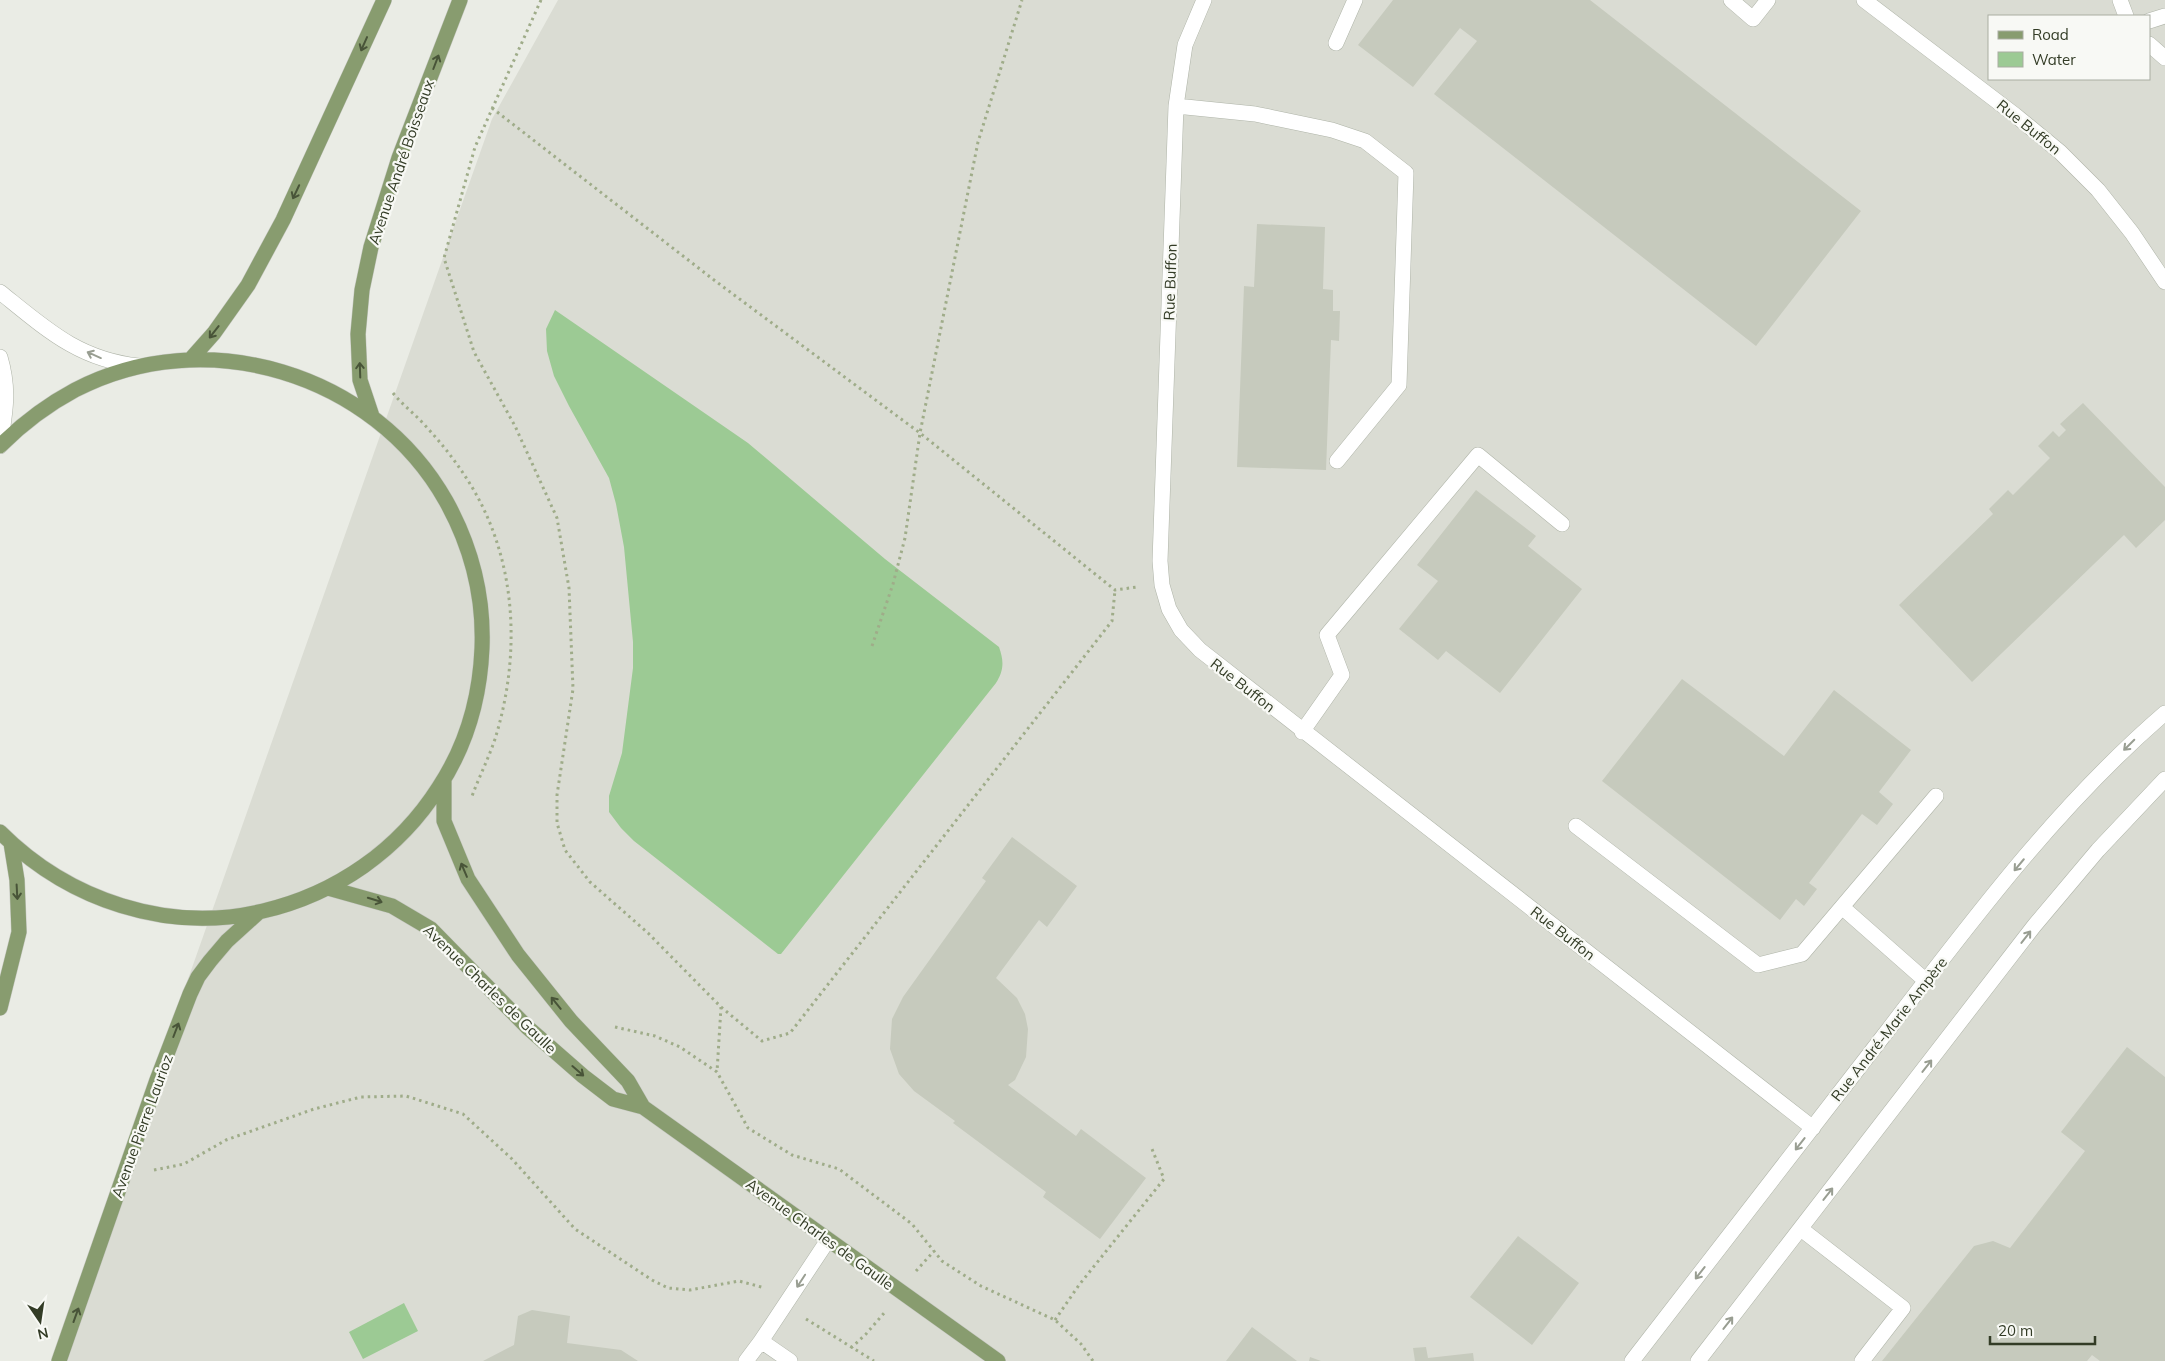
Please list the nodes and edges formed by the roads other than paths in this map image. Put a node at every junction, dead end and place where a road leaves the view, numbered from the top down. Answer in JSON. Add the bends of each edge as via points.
{"nodes":[{"id":1,"x":384,"y":0,"type":"edge"},
{"id":2,"x":460,"y":0,"type":"edge"},
{"id":3,"x":1204,"y":0,"type":"edge"},
{"id":4,"x":1355,"y":0,"type":"edge"},
{"id":5,"x":1732,"y":0,"type":"edge"},
{"id":6,"x":1768,"y":0,"type":"edge"},
{"id":7,"x":1864,"y":0,"type":"edge"},
{"id":8,"x":2120,"y":0,"type":"edge"},
{"id":9,"x":2126,"y":15,"type":"edge"},
{"id":10,"x":2165,"y":16,"type":"edge"},
{"id":11,"x":2150,"y":21,"type":"edge"},
{"id":12,"x":1336,"y":43,"type":"dead end"},
{"id":13,"x":2150,"y":45,"type":"edge"},
{"id":14,"x":2165,"y":58,"type":"edge"},
{"id":15,"x":1176,"y":106,"type":"junction"},
{"id":16,"x":2165,"y":282,"type":"edge"},
{"id":17,"x":0,"y":292,"type":"edge"},
{"id":18,"x":0,"y":357,"type":"edge"},
{"id":19,"x":190,"y":360,"type":"junction"},
{"id":20,"x":141,"y":366,"type":"junction"},
{"id":21,"x":372,"y":416,"type":"junction"},
{"id":22,"x":0,"y":446,"type":"edge"},
{"id":23,"x":1337,"y":461,"type":"dead end"},
{"id":24,"x":1562,"y":524,"type":"dead end"},
{"id":25,"x":2165,"y":713,"type":"edge"},
{"id":26,"x":1302,"y":732,"type":"junction"},
{"id":27,"x":2165,"y":779,"type":"edge"},
{"id":28,"x":444,"y":780,"type":"junction"},
{"id":29,"x":1936,"y":796,"type":"dead end"},
{"id":30,"x":1576,"y":826,"type":"dead end"},
{"id":31,"x":0,"y":832,"type":"edge"},
{"id":32,"x":11,"y":843,"type":"junction"},
{"id":33,"x":328,"y":888,"type":"junction"},
{"id":34,"x":1842,"y":907,"type":"junction"},
{"id":35,"x":259,"y":912,"type":"junction"},
{"id":36,"x":1926,"y":980,"type":"junction"},
{"id":37,"x":0,"y":1008,"type":"edge"},
{"id":38,"x":643,"y":1107,"type":"junction"},
{"id":39,"x":1813,"y":1128,"type":"junction"},
{"id":40,"x":1802,"y":1229,"type":"junction"},
{"id":41,"x":828,"y":1240,"type":"junction"},
{"id":42,"x":761,"y":1341,"type":"junction"},
{"id":43,"x":59,"y":1361,"type":"edge"},
{"id":44,"x":746,"y":1361,"type":"edge"},
{"id":45,"x":790,"y":1361,"type":"edge"},
{"id":46,"x":998,"y":1361,"type":"edge"},
{"id":47,"x":1632,"y":1361,"type":"edge"},
{"id":48,"x":1698,"y":1361,"type":"edge"},
{"id":49,"x":1862,"y":1361,"type":"edge"}],
"edges":[{"from":1,"to":19,"type":"main road","one_way":true,"via":[[283,220],[248,285]]},
{"from":21,"to":2,"type":"main road","name":"Avenue André Boisseaux","one_way":true,"via":[[360,380],[358,334],[362,290],[371,247],[399,158]]},
{"from":3,"to":15,"type":"street","name":"Rue Buffon","via":[[1185,45]]},
{"from":4,"to":12,"type":"street"},
{"from":5,"to":6,"type":"street","via":[[1753,19]]},
{"from":7,"to":16,"type":"street","name":"Rue Buffon","via":[[2060,152],[2098,190]]},
{"from":8,"to":9,"type":"street"},
{"from":10,"to":11,"type":"street"},
{"from":13,"to":14,"type":"street"},
{"from":15,"to":23,"type":"street","via":[[1255,114],[1332,130],[1365,141],[1406,174],[1398,385]]},
{"from":15,"to":26,"type":"street","name":"Rue Buffon","via":[[1160,561],[1162,585],[1169,609],[1194,644]]},
{"from":20,"to":17,"type":"street","one_way":true,"via":[[97,358],[57,338]]},
{"from":18,"to":22,"type":"street","via":[[6,377],[7,402]]},
{"from":19,"to":20,"type":"main road"},
{"from":19,"to":21,"type":"main road","via":[[238,362],[286,372],[331,390]]},
{"from":20,"to":22,"type":"main road","via":[[75,390],[35,414]]},
{"from":21,"to":28,"type":"main road","via":[[410,450],[440,490],[463,536],[478,584],[483,635],[478,685],[465,735]]},
{"from":24,"to":26,"type":"street","via":[[1478,455],[1327,635],[1342,675]]},
{"from":25,"to":36,"type":"street","name":"Rue André-Marie Ampère","one_way":true,"via":[[2133,740],[2061,815]]},
{"from":26,"to":39,"type":"street","name":"Rue Buffon"},
{"from":40,"to":27,"type":"street","one_way":true,"via":[[2034,926],[2098,850]]},
{"from":28,"to":33,"type":"main road","via":[[417,817],[385,850]]},
{"from":38,"to":28,"type":"main road","name":"Avenue Charles de Gaulle","one_way":true,"via":[[628,1081],[571,1021],[524,962],[468,879],[444,821]]},
{"from":29,"to":34,"type":"street"},
{"from":30,"to":34,"type":"street","via":[[1758,965],[1802,954]]},
{"from":31,"to":32,"type":"main road"},
{"from":32,"to":35,"type":"main road","via":[[70,886],[123,907],[186,918]]},
{"from":32,"to":37,"type":"main road","one_way":true,"via":[[17,880],[19,932]]},
{"from":33,"to":35,"type":"main road"},
{"from":33,"to":38,"type":"main road","name":"Avenue Charles de Gaulle","one_way":true,"via":[[392,906],[431,929],[527,1027],[583,1076],[613,1099]]},
{"from":34,"to":36,"type":"street"},
{"from":43,"to":35,"type":"main road","name":"Avenue Pierre Laurioz","one_way":true,"via":[[157,1080],[198,977],[227,941]]},
{"from":36,"to":39,"type":"street","name":"Rue André-Marie Ampère"},
{"from":38,"to":41,"type":"main road","name":"Avenue Charles de Gaulle"},
{"from":39,"to":47,"type":"street","name":"Rue André-Marie Ampère","one_way":true},
{"from":48,"to":40,"type":"street","one_way":true},
{"from":40,"to":49,"type":"street","via":[[1903,1308]]},
{"from":41,"to":42,"type":"street","one_way":true},
{"from":41,"to":46,"type":"main road","name":"Avenue Charles de Gaulle"},
{"from":42,"to":44,"type":"street"},
{"from":42,"to":45,"type":"street"}]}
